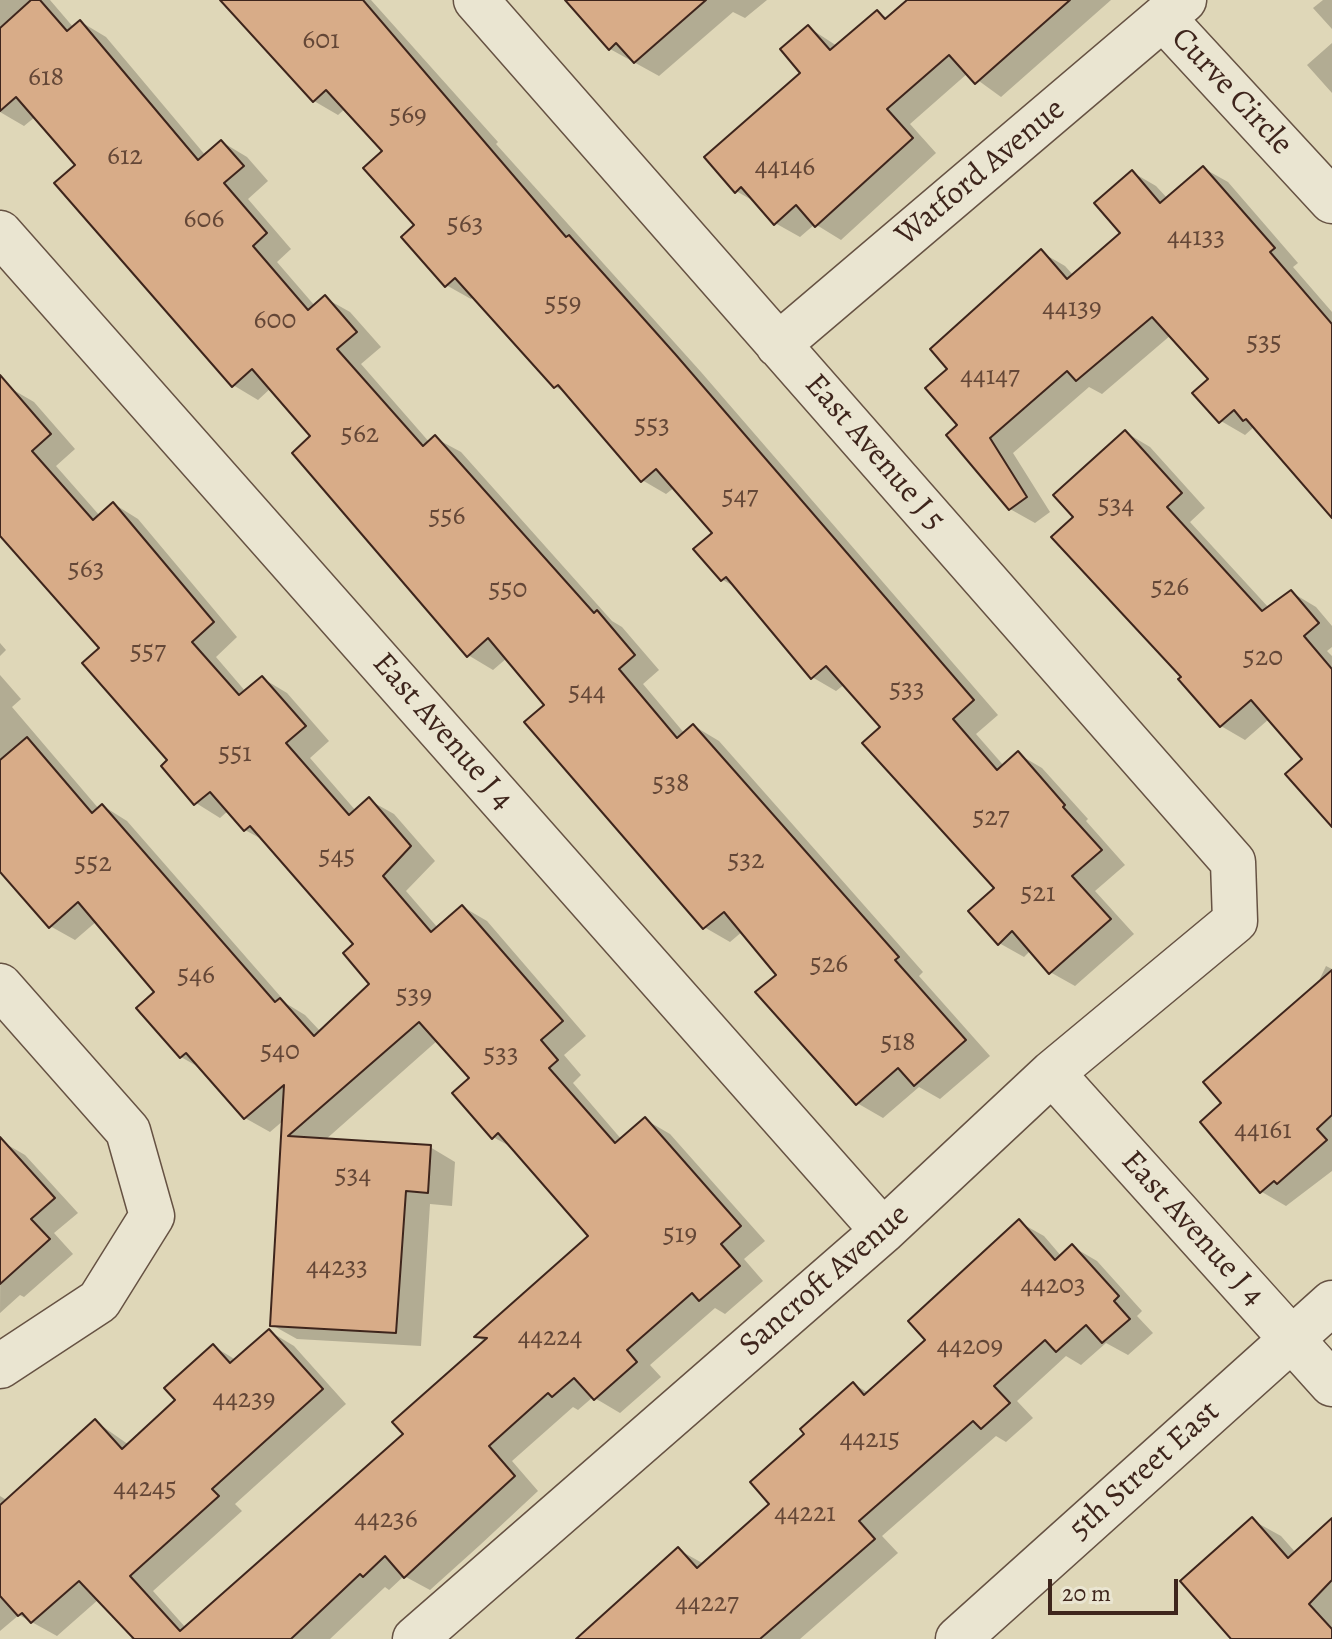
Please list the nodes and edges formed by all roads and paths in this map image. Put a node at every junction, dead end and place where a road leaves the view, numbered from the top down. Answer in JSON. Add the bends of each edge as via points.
{"nodes":[{"id":1,"x":476,"y":0,"type":"edge"},
{"id":2,"x":1173,"y":9,"type":"edge"},
{"id":3,"x":1332,"y":201,"type":"edge"},
{"id":4,"x":0,"y":233,"type":"edge"},
{"id":5,"x":778,"y":345,"type":"junction"},
{"id":6,"x":1235,"y":921,"type":"joint"},
{"id":7,"x":0,"y":986,"type":"edge"},
{"id":8,"x":1052,"y":1073,"type":"junction"},
{"id":9,"x":883,"y":1231,"type":"junction"},
{"id":10,"x":1332,"y":1303,"type":"edge"},
{"id":11,"x":1291,"y":1339,"type":"junction"},
{"id":12,"x":0,"y":1366,"type":"edge"},
{"id":13,"x":1332,"y":1384,"type":"edge"},
{"id":14,"x":415,"y":1639,"type":"edge"},
{"id":15,"x":958,"y":1639,"type":"edge"}],
"edges":[{"from":1,"to":5,"type":"street","name":"East Avenue J 5"},
{"from":2,"to":3,"type":"street","name":"Curve Circle"},
{"from":2,"to":5,"type":"street","name":"Watford Avenue"},
{"from":4,"to":9,"type":"street","name":"East Avenue J 4"},
{"from":5,"to":6,"type":"street","name":"East Avenue J 5","via":[[1233,862]]},
{"from":6,"to":8,"type":"street","name":"Sancroft Avenue"},
{"from":7,"to":12,"type":"street","via":[[128,1131],[152,1216],[99,1301]]},
{"from":8,"to":9,"type":"street","name":"Sancroft Avenue"},
{"from":8,"to":11,"type":"street","name":"East Avenue J 4"},
{"from":9,"to":14,"type":"street","name":"Sancroft Avenue"},
{"from":10,"to":11,"type":"street","name":"5th Street East"},
{"from":11,"to":13,"type":"street","name":"East Avenue J 4"},
{"from":11,"to":15,"type":"street","name":"5th Street East"}]}
